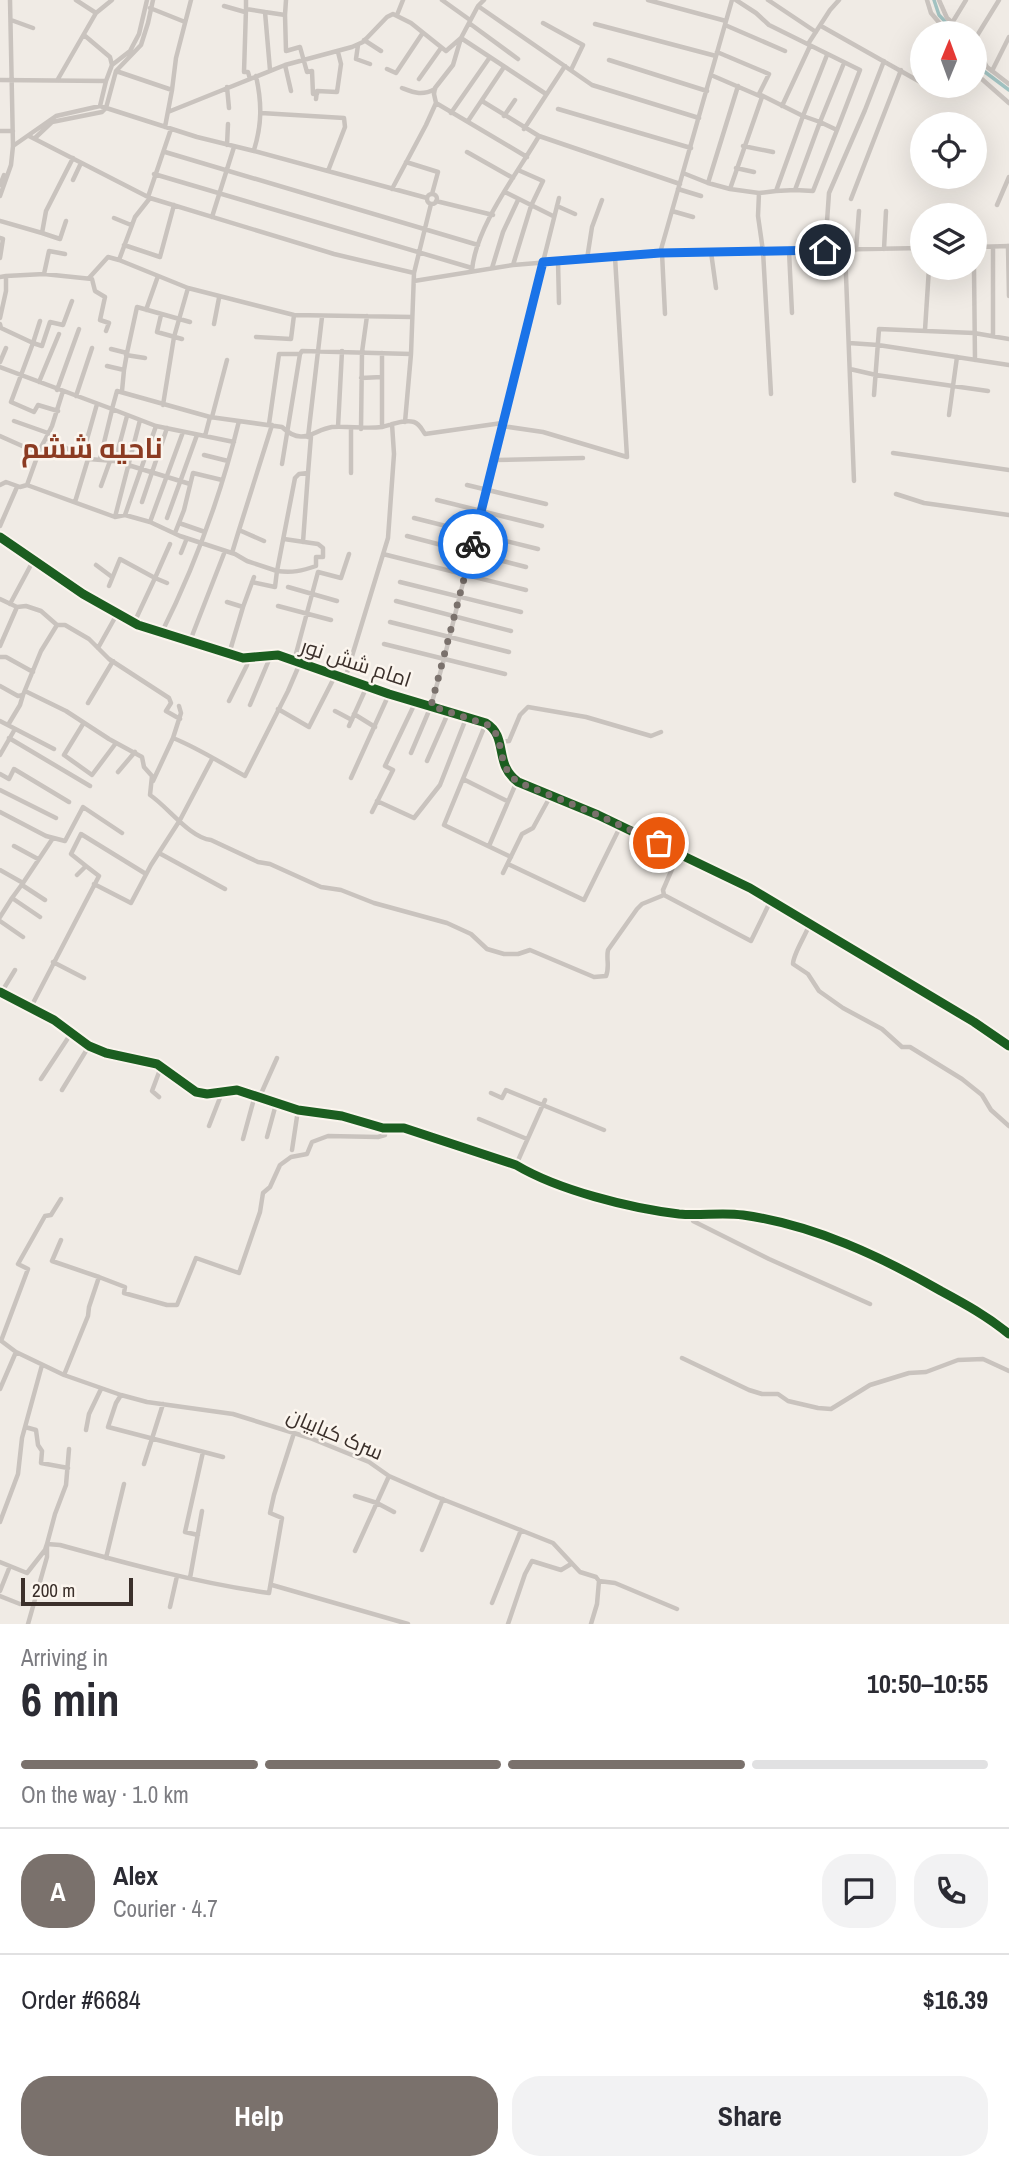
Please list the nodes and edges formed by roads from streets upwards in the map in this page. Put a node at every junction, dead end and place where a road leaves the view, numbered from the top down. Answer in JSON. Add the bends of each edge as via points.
{"nodes":[{"id":1,"x":10,"y":0,"type":"edge"},
{"id":2,"x":76,"y":0,"type":"edge"},
{"id":3,"x":112,"y":0,"type":"edge"},
{"id":4,"x":147,"y":0,"type":"edge"},
{"id":5,"x":153,"y":0,"type":"edge"},
{"id":6,"x":191,"y":0,"type":"edge"},
{"id":7,"x":246,"y":0,"type":"edge"},
{"id":8,"x":286,"y":0,"type":"edge"},
{"id":9,"x":403,"y":0,"type":"edge"},
{"id":10,"x":442,"y":0,"type":"edge"},
{"id":11,"x":484,"y":0,"type":"edge"},
{"id":12,"x":648,"y":0,"type":"edge"},
{"id":13,"x":734,"y":0,"type":"edge"},
{"id":14,"x":768,"y":0,"type":"edge"},
{"id":15,"x":839,"y":0,"type":"edge"},
{"id":16,"x":927,"y":0,"type":"edge"},
{"id":17,"x":939,"y":0,"type":"edge"},
{"id":18,"x":966,"y":0,"type":"edge"},
{"id":19,"x":999,"y":0,"type":"edge"},
{"id":20,"x":224,"y":6,"type":"dead end"},
{"id":21,"x":478,"y":6,"type":"junction"},
{"id":22,"x":150,"y":8,"type":"junction"},
{"id":23,"x":246,"y":11,"type":"junction"},
{"id":24,"x":265,"y":12,"type":"junction"},
{"id":25,"x":96,"y":13,"type":"junction"},
{"id":26,"x":285,"y":15,"type":"junction"},
{"id":27,"x":397,"y":15,"type":"junction"},
{"id":28,"x":11,"y":20,"type":"junction"},
{"id":29,"x":469,"y":21,"type":"junction"},
{"id":30,"x":937,"y":21,"type":"edge"},
{"id":31,"x":950,"y":21,"type":"edge"},
{"id":32,"x":952,"y":21,"type":"edge"},
{"id":33,"x":986,"y":21,"type":"edge"},
{"id":34,"x":185,"y":22,"type":"junction"},
{"id":35,"x":542,"y":23,"type":"dead end"},
{"id":36,"x":725,"y":23,"type":"junction"},
{"id":37,"x":595,"y":24,"type":"dead end"},
{"id":38,"x":821,"y":26,"type":"junction"},
{"id":39,"x":33,"y":28,"type":"dead end"},
{"id":40,"x":816,"y":32,"type":"junction"},
{"id":41,"x":422,"y":34,"type":"junction"},
{"id":42,"x":84,"y":35,"type":"junction"},
{"id":43,"x":1009,"y":37,"type":"edge"},
{"id":44,"x":461,"y":38,"type":"junction"},
{"id":45,"x":364,"y":40,"type":"junction"},
{"id":46,"x":358,"y":44,"type":"junction"},
{"id":47,"x":809,"y":45,"type":"junction"},
{"id":48,"x":441,"y":48,"type":"junction"},
{"id":49,"x":381,"y":51,"type":"dead end"},
{"id":50,"x":785,"y":51,"type":"dead end"},
{"id":51,"x":338,"y":52,"type":"junction"},
{"id":52,"x":717,"y":54,"type":"junction"},
{"id":53,"x":827,"y":55,"type":"junction"},
{"id":54,"x":490,"y":57,"type":"junction"},
{"id":55,"x":304,"y":59,"type":"junction"},
{"id":56,"x":518,"y":59,"type":"dead end"},
{"id":57,"x":609,"y":60,"type":"dead end"},
{"id":58,"x":884,"y":61,"type":"junction"},
{"id":59,"x":844,"y":63,"type":"junction"},
{"id":60,"x":370,"y":64,"type":"dead end"},
{"id":61,"x":285,"y":65,"type":"junction"},
{"id":62,"x":565,"y":66,"type":"junction"},
{"id":63,"x":504,"y":67,"type":"junction"},
{"id":64,"x":987,"y":67,"type":"edge"},
{"id":65,"x":114,"y":68,"type":"junction"},
{"id":66,"x":387,"y":69,"type":"dead end"},
{"id":67,"x":270,"y":70,"type":"junction"},
{"id":68,"x":571,"y":70,"type":"junction"},
{"id":69,"x":901,"y":70,"type":"junction"},
{"id":70,"x":992,"y":71,"type":"junction"},
{"id":71,"x":711,"y":75,"type":"junction"},
{"id":72,"x":256,"y":76,"type":"junction"},
{"id":73,"x":910,"y":76,"type":"edge"},
{"id":74,"x":58,"y":79,"type":"junction"},
{"id":75,"x":250,"y":79,"type":"junction"},
{"id":76,"x":419,"y":79,"type":"dead end"},
{"id":77,"x":0,"y":80,"type":"edge"},
{"id":78,"x":12,"y":80,"type":"junction"},
{"id":79,"x":106,"y":81,"type":"junction"},
{"id":80,"x":987,"y":84,"type":"edge"},
{"id":81,"x":1009,"y":84,"type":"edge"},
{"id":82,"x":738,"y":86,"type":"junction"},
{"id":83,"x":227,"y":88,"type":"junction"},
{"id":84,"x":401,"y":88,"type":"dead end"},
{"id":85,"x":435,"y":88,"type":"junction"},
{"id":86,"x":172,"y":90,"type":"junction"},
{"id":87,"x":291,"y":91,"type":"dead end"},
{"id":88,"x":707,"y":91,"type":"junction"},
{"id":89,"x":546,"y":94,"type":"junction"},
{"id":90,"x":762,"y":97,"type":"junction"},
{"id":91,"x":515,"y":100,"type":"dead end"},
{"id":92,"x":482,"y":101,"type":"junction"},
{"id":93,"x":436,"y":103,"type":"junction"},
{"id":94,"x":1009,"y":103,"type":"edge"},
{"id":95,"x":100,"y":106,"type":"junction"},
{"id":96,"x":782,"y":106,"type":"junction"},
{"id":97,"x":106,"y":108,"type":"junction"},
{"id":98,"x":229,"y":108,"type":"dead end"},
{"id":99,"x":558,"y":108,"type":"dead end"},
{"id":100,"x":168,"y":112,"type":"junction"},
{"id":101,"x":261,"y":113,"type":"junction"},
{"id":102,"x":451,"y":113,"type":"junction"},
{"id":103,"x":504,"y":116,"type":"junction"},
{"id":104,"x":803,"y":116,"type":"junction"},
{"id":105,"x":699,"y":118,"type":"junction"},
{"id":106,"x":468,"y":121,"type":"junction"},
{"id":107,"x":820,"y":122,"type":"junction"},
{"id":108,"x":228,"y":124,"type":"dead end"},
{"id":109,"x":165,"y":127,"type":"junction"},
{"id":110,"x":172,"y":129,"type":"junction"},
{"id":111,"x":524,"y":129,"type":"junction"},
{"id":112,"x":837,"y":130,"type":"junction"},
{"id":113,"x":0,"y":131,"type":"edge"},
{"id":114,"x":13,"y":131,"type":"junction"},
{"id":115,"x":539,"y":136,"type":"junction"},
{"id":116,"x":32,"y":137,"type":"junction"},
{"id":117,"x":227,"y":145,"type":"junction"},
{"id":118,"x":13,"y":146,"type":"junction"},
{"id":119,"x":234,"y":146,"type":"junction"},
{"id":120,"x":743,"y":146,"type":"junction"},
{"id":121,"x":691,"y":148,"type":"junction"},
{"id":122,"x":254,"y":151,"type":"junction"},
{"id":123,"x":165,"y":152,"type":"junction"},
{"id":124,"x":467,"y":152,"type":"dead end"},
{"id":125,"x":773,"y":152,"type":"dead end"},
{"id":126,"x":12,"y":155,"type":"junction"},
{"id":127,"x":527,"y":157,"type":"junction"},
{"id":128,"x":73,"y":158,"type":"junction"},
{"id":129,"x":406,"y":162,"type":"junction"},
{"id":130,"x":81,"y":163,"type":"junction"},
{"id":131,"x":736,"y":168,"type":"junction"},
{"id":132,"x":226,"y":170,"type":"junction"},
{"id":133,"x":518,"y":170,"type":"junction"},
{"id":134,"x":7,"y":171,"type":"edge"},
{"id":135,"x":328,"y":171,"type":"junction"},
{"id":136,"x":754,"y":172,"type":"dead end"},
{"id":137,"x":683,"y":173,"type":"junction"},
{"id":138,"x":154,"y":174,"type":"junction"},
{"id":139,"x":1009,"y":177,"type":"edge"},
{"id":140,"x":513,"y":178,"type":"junction"},
{"id":141,"x":73,"y":180,"type":"dead end"},
{"id":142,"x":708,"y":183,"type":"junction"},
{"id":143,"x":0,"y":185,"type":"edge"},
{"id":144,"x":679,"y":186,"type":"junction"},
{"id":145,"x":392,"y":189,"type":"junction"},
{"id":146,"x":730,"y":189,"type":"junction"},
{"id":147,"x":795,"y":190,"type":"junction"},
{"id":148,"x":505,"y":191,"type":"junction"},
{"id":149,"x":776,"y":191,"type":"junction"},
{"id":150,"x":219,"y":193,"type":"junction"},
{"id":151,"x":759,"y":193,"type":"junction"},
{"id":152,"x":0,"y":196,"type":"edge"},
{"id":153,"x":429,"y":196,"type":"junction"},
{"id":154,"x":701,"y":196,"type":"dead end"},
{"id":155,"x":149,"y":197,"type":"junction"},
{"id":156,"x":559,"y":198,"type":"dead end"},
{"id":157,"x":517,"y":200,"type":"junction"},
{"id":158,"x":603,"y":200,"type":"dead end"},
{"id":159,"x":851,"y":200,"type":"dead end"},
{"id":160,"x":434,"y":203,"type":"junction"},
{"id":161,"x":174,"y":205,"type":"junction"},
{"id":162,"x":997,"y":205,"type":"dead end"},
{"id":163,"x":531,"y":206,"type":"junction"},
{"id":164,"x":557,"y":206,"type":"junction"},
{"id":165,"x":672,"y":211,"type":"junction"},
{"id":166,"x":859,"y":211,"type":"dead end"},
{"id":167,"x":886,"y":211,"type":"dead end"},
{"id":168,"x":575,"y":214,"type":"dead end"},
{"id":169,"x":493,"y":215,"type":"junction"},
{"id":170,"x":553,"y":215,"type":"junction"},
{"id":171,"x":212,"y":216,"type":"junction"},
{"id":172,"x":693,"y":217,"type":"dead end"},
{"id":173,"x":114,"y":218,"type":"dead end"},
{"id":174,"x":0,"y":221,"type":"edge"},
{"id":175,"x":66,"y":221,"type":"dead end"},
{"id":176,"x":131,"y":225,"type":"junction"},
{"id":177,"x":425,"y":229,"type":"junction"},
{"id":178,"x":42,"y":233,"type":"junction"},
{"id":179,"x":0,"y":238,"type":"edge"},
{"id":180,"x":124,"y":245,"type":"junction"},
{"id":181,"x":478,"y":245,"type":"junction"},
{"id":182,"x":1009,"y":246,"type":"edge"},
{"id":183,"x":987,"y":247,"type":"edge"},
{"id":184,"x":993,"y":247,"type":"junction"},
{"id":185,"x":910,"y":248,"type":"edge"},
{"id":186,"x":884,"y":249,"type":"junction"},
{"id":187,"x":825,"y":250,"type":"junction"},
{"id":188,"x":845,"y":250,"type":"junction"},
{"id":189,"x":856,"y":250,"type":"junction"},
{"id":190,"x":763,"y":251,"type":"junction"},
{"id":191,"x":789,"y":251,"type":"junction"},
{"id":192,"x":419,"y":252,"type":"junction"},
{"id":193,"x":711,"y":252,"type":"junction"},
{"id":194,"x":661,"y":253,"type":"junction"},
{"id":195,"x":65,"y":254,"type":"dead end"},
{"id":196,"x":615,"y":257,"type":"junction"},
{"id":197,"x":0,"y":258,"type":"edge"},
{"id":198,"x":587,"y":259,"type":"junction"},
{"id":199,"x":119,"y":260,"type":"junction"},
{"id":200,"x":558,"y":261,"type":"junction"},
{"id":201,"x":543,"y":262,"type":"junction"},
{"id":202,"x":513,"y":265,"type":"junction"},
{"id":203,"x":492,"y":268,"type":"junction"},
{"id":204,"x":472,"y":269,"type":"junction"},
{"id":205,"x":414,"y":273,"type":"junction"},
{"id":206,"x":44,"y":274,"type":"junction"},
{"id":207,"x":3,"y":276,"type":"edge"},
{"id":208,"x":158,"y":276,"type":"junction"},
{"id":209,"x":89,"y":278,"type":"junction"},
{"id":210,"x":928,"y":280,"type":"edge"},
{"id":211,"x":974,"y":280,"type":"edge"},
{"id":212,"x":414,"y":281,"type":"junction"},
{"id":213,"x":188,"y":288,"type":"junction"},
{"id":214,"x":716,"y":288,"type":"dead end"},
{"id":215,"x":1009,"y":296,"type":"edge"},
{"id":216,"x":219,"y":298,"type":"junction"},
{"id":217,"x":72,"y":301,"type":"dead end"},
{"id":218,"x":559,"y":303,"type":"dead end"},
{"id":219,"x":146,"y":310,"type":"junction"},
{"id":220,"x":792,"y":313,"type":"dead end"},
{"id":221,"x":665,"y":314,"type":"dead end"},
{"id":222,"x":161,"y":315,"type":"junction"},
{"id":223,"x":294,"y":315,"type":"junction"},
{"id":224,"x":367,"y":316,"type":"junction"},
{"id":225,"x":322,"y":317,"type":"junction"},
{"id":226,"x":412,"y":317,"type":"junction"},
{"id":227,"x":0,"y":318,"type":"edge"},
{"id":228,"x":178,"y":319,"type":"junction"},
{"id":229,"x":40,"y":321,"type":"dead end"},
{"id":230,"x":190,"y":322,"type":"dead end"},
{"id":231,"x":0,"y":324,"type":"edge"},
{"id":232,"x":214,"y":324,"type":"dead end"},
{"id":233,"x":79,"y":329,"type":"dead end"},
{"id":234,"x":925,"y":330,"type":"junction"},
{"id":235,"x":106,"y":331,"type":"dead end"},
{"id":236,"x":974,"y":333,"type":"junction"},
{"id":237,"x":59,"y":334,"type":"dead end"},
{"id":238,"x":993,"y":336,"type":"junction"},
{"id":239,"x":174,"y":337,"type":"junction"},
{"id":240,"x":256,"y":337,"type":"dead end"},
{"id":241,"x":182,"y":338,"type":"dead end"},
{"id":242,"x":1009,"y":339,"type":"edge"},
{"id":243,"x":33,"y":343,"type":"junction"},
{"id":244,"x":849,"y":343,"type":"junction"},
{"id":245,"x":878,"y":345,"type":"junction"},
{"id":246,"x":6,"y":348,"type":"dead end"},
{"id":247,"x":92,"y":348,"type":"dead end"},
{"id":248,"x":111,"y":349,"type":"dead end"},
{"id":249,"x":342,"y":351,"type":"junction"},
{"id":250,"x":362,"y":352,"type":"junction"},
{"id":251,"x":318,"y":353,"type":"junction"},
{"id":252,"x":382,"y":353,"type":"junction"},
{"id":253,"x":126,"y":354,"type":"junction"},
{"id":254,"x":300,"y":354,"type":"junction"},
{"id":255,"x":411,"y":354,"type":"junction"},
{"id":256,"x":957,"y":357,"type":"junction"},
{"id":257,"x":145,"y":358,"type":"dead end"},
{"id":258,"x":227,"y":360,"type":"dead end"},
{"id":259,"x":975,"y":360,"type":"junction"},
{"id":260,"x":0,"y":365,"type":"edge"},
{"id":261,"x":1009,"y":365,"type":"edge"},
{"id":262,"x":107,"y":366,"type":"dead end"},
{"id":263,"x":850,"y":369,"type":"junction"},
{"id":264,"x":124,"y":370,"type":"junction"},
{"id":265,"x":876,"y":375,"type":"junction"},
{"id":266,"x":20,"y":376,"type":"junction"},
{"id":267,"x":382,"y":377,"type":"junction"},
{"id":268,"x":361,"y":378,"type":"junction"},
{"id":269,"x":39,"y":382,"type":"junction"},
{"id":270,"x":953,"y":386,"type":"junction"},
{"id":271,"x":60,"y":390,"type":"junction"},
{"id":272,"x":122,"y":391,"type":"junction"},
{"id":273,"x":988,"y":391,"type":"dead end"},
{"id":274,"x":771,"y":394,"type":"dead end"},
{"id":275,"x":874,"y":395,"type":"dead end"},
{"id":276,"x":76,"y":396,"type":"junction"},
{"id":277,"x":97,"y":404,"type":"junction"},
{"id":278,"x":163,"y":405,"type":"junction"},
{"id":279,"x":112,"y":409,"type":"junction"},
{"id":280,"x":58,"y":411,"type":"junction"},
{"id":281,"x":949,"y":415,"type":"dead end"},
{"id":282,"x":127,"y":416,"type":"junction"},
{"id":283,"x":211,"y":417,"type":"junction"},
{"id":284,"x":140,"y":420,"type":"junction"},
{"id":285,"x":14,"y":421,"type":"dead end"},
{"id":286,"x":239,"y":421,"type":"junction"},
{"id":287,"x":405,"y":422,"type":"junction"},
{"id":288,"x":392,"y":424,"type":"junction"},
{"id":289,"x":271,"y":425,"type":"junction"},
{"id":290,"x":502,"y":425,"type":"junction"},
{"id":291,"x":156,"y":426,"type":"junction"},
{"id":292,"x":382,"y":426,"type":"junction"},
{"id":293,"x":338,"y":427,"type":"junction"},
{"id":294,"x":167,"y":428,"type":"junction"},
{"id":295,"x":351,"y":428,"type":"junction"},
{"id":296,"x":361,"y":429,"type":"junction"},
{"id":297,"x":183,"y":432,"type":"junction"},
{"id":298,"x":287,"y":432,"type":"junction"},
{"id":299,"x":197,"y":435,"type":"junction"},
{"id":300,"x":0,"y":436,"type":"edge"},
{"id":301,"x":47,"y":436,"type":"junction"},
{"id":302,"x":205,"y":436,"type":"junction"},
{"id":303,"x":310,"y":437,"type":"junction"},
{"id":304,"x":234,"y":442,"type":"junction"},
{"id":305,"x":38,"y":453,"type":"junction"},
{"id":306,"x":893,"y":453,"type":"dead end"},
{"id":307,"x":204,"y":455,"type":"dead end"},
{"id":308,"x":82,"y":457,"type":"junction"},
{"id":309,"x":583,"y":457,"type":"dead end"},
{"id":310,"x":88,"y":459,"type":"junction"},
{"id":311,"x":100,"y":459,"type":"junction"},
{"id":312,"x":494,"y":460,"type":"junction"},
{"id":313,"x":112,"y":461,"type":"junction"},
{"id":314,"x":228,"y":461,"type":"junction"},
{"id":315,"x":282,"y":464,"type":"dead end"},
{"id":316,"x":130,"y":465,"type":"junction"},
{"id":317,"x":141,"y":468,"type":"junction"},
{"id":318,"x":1009,"y":470,"type":"edge"},
{"id":319,"x":151,"y":472,"type":"junction"},
{"id":320,"x":308,"y":473,"type":"junction"},
{"id":321,"x":351,"y":473,"type":"dead end"},
{"id":322,"x":168,"y":476,"type":"junction"},
{"id":323,"x":222,"y":480,"type":"junction"},
{"id":324,"x":181,"y":481,"type":"junction"},
{"id":325,"x":854,"y":481,"type":"dead end"},
{"id":326,"x":190,"y":484,"type":"junction"},
{"id":327,"x":0,"y":485,"type":"edge"},
{"id":328,"x":27,"y":485,"type":"junction"},
{"id":329,"x":467,"y":485,"type":"dead end"},
{"id":330,"x":101,"y":486,"type":"dead end"},
{"id":331,"x":17,"y":487,"type":"junction"},
{"id":332,"x":486,"y":490,"type":"junction"},
{"id":333,"x":896,"y":494,"type":"dead end"},
{"id":334,"x":437,"y":500,"type":"dead end"},
{"id":335,"x":75,"y":502,"type":"junction"},
{"id":336,"x":142,"y":502,"type":"dead end"},
{"id":337,"x":546,"y":504,"type":"dead end"},
{"id":338,"x":481,"y":511,"type":"junction"},
{"id":339,"x":125,"y":515,"type":"junction"},
{"id":340,"x":1009,"y":515,"type":"edge"},
{"id":341,"x":115,"y":517,"type":"junction"},
{"id":342,"x":167,"y":518,"type":"dead end"},
{"id":343,"x":414,"y":518,"type":"dead end"},
{"id":344,"x":150,"y":522,"type":"junction"},
{"id":345,"x":179,"y":523,"type":"junction"},
{"id":346,"x":0,"y":526,"type":"edge"},
{"id":347,"x":541,"y":526,"type":"dead end"},
{"id":348,"x":239,"y":530,"type":"junction"},
{"id":349,"x":205,"y":532,"type":"junction"},
{"id":350,"x":476,"y":532,"type":"junction"},
{"id":351,"x":175,"y":533,"type":"junction"},
{"id":352,"x":407,"y":536,"type":"dead end"},
{"id":353,"x":0,"y":537,"type":"edge"},
{"id":354,"x":187,"y":538,"type":"junction"},
{"id":355,"x":284,"y":539,"type":"junction"},
{"id":356,"x":264,"y":541,"type":"dead end"},
{"id":357,"x":202,"y":542,"type":"junction"},
{"id":358,"x":303,"y":542,"type":"junction"},
{"id":359,"x":170,"y":544,"type":"dead end"},
{"id":360,"x":538,"y":549,"type":"dead end"},
{"id":361,"x":225,"y":551,"type":"junction"},
{"id":362,"x":471,"y":552,"type":"junction"},
{"id":363,"x":181,"y":553,"type":"dead end"},
{"id":364,"x":232,"y":553,"type":"junction"},
{"id":365,"x":349,"y":554,"type":"dead end"},
{"id":366,"x":383,"y":554,"type":"junction"},
{"id":367,"x":33,"y":561,"type":"junction"},
{"id":368,"x":96,"y":565,"type":"dead end"},
{"id":369,"x":526,"y":567,"type":"dead end"},
{"id":370,"x":277,"y":571,"type":"junction"},
{"id":371,"x":465,"y":575,"type":"junction"},
{"id":372,"x":112,"y":577,"type":"junction"},
{"id":373,"x":155,"y":578,"type":"junction"},
{"id":374,"x":400,"y":582,"type":"dead end"},
{"id":375,"x":167,"y":583,"type":"dead end"},
{"id":376,"x":109,"y":586,"type":"dead end"},
{"id":377,"x":288,"y":587,"type":"dead end"},
{"id":378,"x":526,"y":590,"type":"dead end"},
{"id":379,"x":313,"y":593,"type":"junction"},
{"id":380,"x":460,"y":597,"type":"junction"},
{"id":381,"x":0,"y":598,"type":"edge"},
{"id":382,"x":337,"y":600,"type":"dead end"},
{"id":383,"x":396,"y":601,"type":"dead end"},
{"id":384,"x":227,"y":602,"type":"dead end"},
{"id":385,"x":10,"y":604,"type":"junction"},
{"id":386,"x":278,"y":606,"type":"dead end"},
{"id":387,"x":17,"y":607,"type":"junction"},
{"id":388,"x":243,"y":607,"type":"junction"},
{"id":389,"x":521,"y":612,"type":"dead end"},
{"id":390,"x":117,"y":614,"type":"junction"},
{"id":391,"x":308,"y":614,"type":"junction"},
{"id":392,"x":454,"y":617,"type":"junction"},
{"id":393,"x":331,"y":620,"type":"dead end"},
{"id":394,"x":390,"y":622,"type":"dead end"},
{"id":395,"x":134,"y":623,"type":"junction"},
{"id":396,"x":57,"y":625,"type":"junction"},
{"id":397,"x":511,"y":632,"type":"dead end"},
{"id":398,"x":161,"y":634,"type":"junction"},
{"id":399,"x":450,"y":637,"type":"junction"},
{"id":400,"x":190,"y":641,"type":"junction"},
{"id":401,"x":384,"y":644,"type":"dead end"},
{"id":402,"x":0,"y":646,"type":"edge"},
{"id":403,"x":98,"y":648,"type":"junction"},
{"id":404,"x":509,"y":652,"type":"dead end"},
{"id":405,"x":229,"y":654,"type":"junction"},
{"id":406,"x":271,"y":655,"type":"junction"},
{"id":407,"x":0,"y":657,"type":"edge"},
{"id":408,"x":248,"y":657,"type":"junction"},
{"id":409,"x":444,"y":659,"type":"junction"},
{"id":410,"x":113,"y":662,"type":"junction"},
{"id":411,"x":297,"y":662,"type":"junction"},
{"id":412,"x":33,"y":672,"type":"junction"},
{"id":413,"x":505,"y":674,"type":"dead end"},
{"id":414,"x":335,"y":676,"type":"junction"},
{"id":415,"x":345,"y":679,"type":"junction"},
{"id":416,"x":0,"y":686,"type":"edge"},
{"id":417,"x":367,"y":686,"type":"junction"},
{"id":418,"x":24,"y":693,"type":"junction"},
{"id":419,"x":389,"y":694,"type":"junction"},
{"id":420,"x":229,"y":701,"type":"dead end"},
{"id":421,"x":416,"y":701,"type":"junction"},
{"id":422,"x":88,"y":703,"type":"dead end"},
{"id":423,"x":250,"y":705,"type":"dead end"},
{"id":424,"x":179,"y":706,"type":"dead end"},
{"id":425,"x":431,"y":706,"type":"junction"},
{"id":426,"x":278,"y":709,"type":"junction"},
{"id":427,"x":335,"y":711,"type":"dead end"},
{"id":428,"x":449,"y":711,"type":"junction"},
{"id":429,"x":467,"y":716,"type":"junction"},
{"id":430,"x":353,"y":717,"type":"junction"},
{"id":431,"x":180,"y":719,"type":"junction"},
{"id":432,"x":0,"y":721,"type":"edge"},
{"id":433,"x":486,"y":723,"type":"junction"},
{"id":434,"x":83,"y":724,"type":"junction"},
{"id":435,"x":8,"y":725,"type":"junction"},
{"id":436,"x":349,"y":726,"type":"dead end"},
{"id":437,"x":375,"y":727,"type":"junction"},
{"id":438,"x":15,"y":729,"type":"junction"},
{"id":439,"x":660,"y":732,"type":"dead end"},
{"id":440,"x":9,"y":738,"type":"junction"},
{"id":441,"x":173,"y":738,"type":"junction"},
{"id":442,"x":499,"y":742,"type":"junction"},
{"id":443,"x":116,"y":743,"type":"junction"},
{"id":444,"x":54,"y":749,"type":"dead end"},
{"id":445,"x":135,"y":752,"type":"junction"},
{"id":446,"x":411,"y":753,"type":"dead end"},
{"id":447,"x":0,"y":755,"type":"edge"},
{"id":448,"x":212,"y":759,"type":"junction"},
{"id":449,"x":427,"y":761,"type":"dead end"},
{"id":450,"x":118,"y":772,"type":"dead end"},
{"id":451,"x":0,"y":774,"type":"edge"},
{"id":452,"x":351,"y":778,"type":"dead end"},
{"id":453,"x":463,"y":779,"type":"junction"},
{"id":454,"x":517,"y":781,"type":"junction"},
{"id":455,"x":153,"y":782,"type":"junction"},
{"id":456,"x":90,"y":786,"type":"dead end"},
{"id":457,"x":0,"y":790,"type":"edge"},
{"id":458,"x":551,"y":795,"type":"junction"},
{"id":459,"x":377,"y":801,"type":"junction"},
{"id":460,"x":69,"y":802,"type":"dead end"},
{"id":461,"x":508,"y":802,"type":"junction"},
{"id":462,"x":372,"y":812,"type":"dead end"},
{"id":463,"x":0,"y":813,"type":"edge"},
{"id":464,"x":57,"y":818,"type":"dead end"},
{"id":465,"x":180,"y":820,"type":"junction"},
{"id":466,"x":621,"y":825,"type":"junction"},
{"id":467,"x":122,"y":833,"type":"dead end"},
{"id":468,"x":53,"y":838,"type":"junction"},
{"id":469,"x":14,"y":846,"type":"dead end"},
{"id":470,"x":489,"y":846,"type":"junction"},
{"id":471,"x":678,"y":852,"type":"junction"},
{"id":472,"x":159,"y":853,"type":"junction"},
{"id":473,"x":511,"y":858,"type":"junction"},
{"id":474,"x":38,"y":859,"type":"junction"},
{"id":475,"x":508,"y":864,"type":"junction"},
{"id":476,"x":86,"y":866,"type":"junction"},
{"id":477,"x":0,"y":870,"type":"edge"},
{"id":478,"x":503,"y":873,"type":"dead end"},
{"id":479,"x":146,"y":874,"type":"junction"},
{"id":480,"x":77,"y":875,"type":"dead end"},
{"id":481,"x":22,"y":884,"type":"junction"},
{"id":482,"x":94,"y":884,"type":"junction"},
{"id":483,"x":225,"y":889,"type":"dead end"},
{"id":484,"x":664,"y":895,"type":"junction"},
{"id":485,"x":12,"y":898,"type":"junction"},
{"id":486,"x":46,"y":900,"type":"dead end"},
{"id":487,"x":771,"y":900,"type":"junction"},
{"id":488,"x":40,"y":917,"type":"dead end"},
{"id":489,"x":0,"y":919,"type":"edge"},
{"id":490,"x":810,"y":923,"type":"junction"},
{"id":491,"x":23,"y":937,"type":"dead end"},
{"id":492,"x":52,"y":962,"type":"junction"},
{"id":493,"x":15,"y":970,"type":"dead end"},
{"id":494,"x":84,"y":978,"type":"dead end"},
{"id":495,"x":1,"y":992,"type":"edge"},
{"id":496,"x":31,"y":1007,"type":"junction"},
{"id":497,"x":72,"y":1032,"type":"junction"},
{"id":498,"x":89,"y":1046,"type":"junction"},
{"id":499,"x":1009,"y":1046,"type":"edge"},
{"id":500,"x":277,"y":1058,"type":"dead end"},
{"id":501,"x":161,"y":1067,"type":"junction"},
{"id":502,"x":41,"y":1079,"type":"dead end"},
{"id":503,"x":61,"y":1090,"type":"dead end"},
{"id":504,"x":223,"y":1090,"type":"junction"},
{"id":505,"x":491,"y":1093,"type":"dead end"},
{"id":506,"x":258,"y":1096,"type":"junction"},
{"id":507,"x":159,"y":1097,"type":"dead end"},
{"id":508,"x":544,"y":1102,"type":"junction"},
{"id":509,"x":276,"y":1104,"type":"junction"},
{"id":510,"x":298,"y":1110,"type":"junction"},
{"id":511,"x":479,"y":1119,"type":"dead end"},
{"id":512,"x":209,"y":1126,"type":"dead end"},
{"id":513,"x":1009,"y":1126,"type":"edge"},
{"id":514,"x":386,"y":1128,"type":"junction"},
{"id":515,"x":604,"y":1130,"type":"dead end"},
{"id":516,"x":267,"y":1137,"type":"dead end"},
{"id":517,"x":243,"y":1139,"type":"dead end"},
{"id":518,"x":527,"y":1139,"type":"junction"},
{"id":519,"x":292,"y":1150,"type":"dead end"},
{"id":520,"x":516,"y":1165,"type":"junction"},
{"id":521,"x":61,"y":1199,"type":"dead end"},
{"id":522,"x":694,"y":1214,"type":"junction"},
{"id":523,"x":61,"y":1240,"type":"dead end"},
{"id":524,"x":99,"y":1277,"type":"junction"},
{"id":525,"x":870,"y":1304,"type":"dead end"},
{"id":526,"x":1009,"y":1334,"type":"edge"},
{"id":527,"x":1,"y":1341,"type":"edge"},
{"id":528,"x":16,"y":1352,"type":"junction"},
{"id":529,"x":682,"y":1358,"type":"dead end"},
{"id":530,"x":42,"y":1365,"type":"junction"},
{"id":531,"x":1009,"y":1371,"type":"edge"},
{"id":532,"x":64,"y":1375,"type":"junction"},
{"id":533,"x":0,"y":1389,"type":"edge"},
{"id":534,"x":101,"y":1389,"type":"junction"},
{"id":535,"x":121,"y":1395,"type":"junction"},
{"id":536,"x":163,"y":1404,"type":"junction"},
{"id":537,"x":26,"y":1427,"type":"junction"},
{"id":538,"x":86,"y":1430,"type":"dead end"},
{"id":539,"x":294,"y":1433,"type":"junction"},
{"id":540,"x":150,"y":1438,"type":"junction"},
{"id":541,"x":69,"y":1449,"type":"dead end"},
{"id":542,"x":203,"y":1452,"type":"junction"},
{"id":543,"x":223,"y":1457,"type":"dead end"},
{"id":544,"x":145,"y":1464,"type":"dead end"},
{"id":545,"x":68,"y":1468,"type":"junction"},
{"id":546,"x":389,"y":1476,"type":"junction"},
{"id":547,"x":124,"y":1484,"type":"dead end"},
{"id":548,"x":355,"y":1496,"type":"dead end"},
{"id":549,"x":443,"y":1499,"type":"junction"},
{"id":550,"x":377,"y":1503,"type":"junction"},
{"id":551,"x":202,"y":1511,"type":"dead end"},
{"id":552,"x":394,"y":1513,"type":"dead end"},
{"id":553,"x":0,"y":1522,"type":"edge"},
{"id":554,"x":521,"y":1530,"type":"junction"},
{"id":555,"x":198,"y":1535,"type":"junction"},
{"id":556,"x":47,"y":1544,"type":"junction"},
{"id":557,"x":422,"y":1550,"type":"dead end"},
{"id":558,"x":355,"y":1551,"type":"dead end"},
{"id":559,"x":107,"y":1558,"type":"junction"},
{"id":560,"x":0,"y":1562,"type":"edge"},
{"id":561,"x":571,"y":1564,"type":"junction"},
{"id":562,"x":10,"y":1566,"type":"junction"},
{"id":563,"x":177,"y":1576,"type":"junction"},
{"id":564,"x":190,"y":1578,"type":"junction"},
{"id":565,"x":599,"y":1581,"type":"junction"},
{"id":566,"x":272,"y":1585,"type":"junction"},
{"id":567,"x":0,"y":1594,"type":"edge"},
{"id":568,"x":492,"y":1602,"type":"dead end"},
{"id":569,"x":20,"y":1604,"type":"dead end"},
{"id":570,"x":170,"y":1607,"type":"dead end"},
{"id":571,"x":677,"y":1609,"type":"dead end"},
{"id":572,"x":28,"y":1624,"type":"edge"},
{"id":573,"x":408,"y":1624,"type":"edge"},
{"id":574,"x":508,"y":1624,"type":"edge"},
{"id":575,"x":591,"y":1624,"type":"edge"}],
"edges":[{"from":1,"to":28,"type":"street"},
{"from":2,"to":25,"type":"street"},
{"from":3,"to":25,"type":"street"},
{"from":4,"to":65,"type":"street","via":[[139,34]]},
{"from":5,"to":22,"type":"street"},
{"from":6,"to":34,"type":"street"},
{"from":7,"to":23,"type":"street"},
{"from":8,"to":26,"type":"street"},
{"from":9,"to":27,"type":"street"},
{"from":10,"to":29,"type":"street"},
{"from":11,"to":21,"type":"street"},
{"from":12,"to":36,"type":"street"},
{"from":13,"to":36,"type":"street"},
{"from":13,"to":47,"type":"street"},
{"from":14,"to":40,"type":"street"},
{"from":15,"to":38,"type":"street"},
{"from":16,"to":30,"type":"street"},
{"from":17,"to":31,"type":"street"},
{"from":18,"to":32,"type":"street"},
{"from":19,"to":33,"type":"street"},
{"from":20,"to":23,"type":"street"},
{"from":21,"to":29,"type":"street"},
{"from":21,"to":62,"type":"street"},
{"from":22,"to":34,"type":"street"},
{"from":22,"to":65,"type":"street","via":[[141,45]]},
{"from":23,"to":24,"type":"street"},
{"from":23,"to":75,"type":"street","via":[[244,72]]},
{"from":24,"to":26,"type":"street"},
{"from":24,"to":67,"type":"street"},
{"from":25,"to":42,"type":"street"},
{"from":26,"to":55,"type":"street","via":[[286,51],[300,47]]},
{"from":27,"to":41,"type":"street"},
{"from":27,"to":45,"type":"street","via":[[387,17]]},
{"from":28,"to":39,"type":"street"},
{"from":28,"to":78,"type":"street"},
{"from":29,"to":44,"type":"street"},
{"from":29,"to":56,"type":"street"},
{"from":34,"to":86,"type":"street"},
{"from":35,"to":68,"type":"street","via":[[582,45]]},
{"from":36,"to":50,"type":"street"},
{"from":36,"to":52,"type":"street"},
{"from":37,"to":52,"type":"street"},
{"from":38,"to":40,"type":"street"},
{"from":38,"to":58,"type":"street"},
{"from":40,"to":47,"type":"street"},
{"from":41,"to":48,"type":"street"},
{"from":41,"to":66,"type":"street","via":[[396,73]]},
{"from":42,"to":65,"type":"street","via":[[110,57]]},
{"from":42,"to":74,"type":"street"},
{"from":43,"to":70,"type":"street"},
{"from":44,"to":48,"type":"street","via":[[446,51]]},
{"from":44,"to":54,"type":"street"},
{"from":44,"to":85,"type":"street","via":[[453,65]]},
{"from":45,"to":46,"type":"street"},
{"from":45,"to":49,"type":"street"},
{"from":46,"to":51,"type":"street"},
{"from":46,"to":60,"type":"street","via":[[356,59]]},
{"from":47,"to":53,"type":"street"},
{"from":47,"to":96,"type":"street"},
{"from":48,"to":76,"type":"street"},
{"from":51,"to":55,"type":"street"},
{"from":51,"to":55,"type":"street","via":[[337,92],[317,91],[317,97],[312,71],[307,72]]},
{"from":52,"to":71,"type":"street"},
{"from":52,"to":90,"type":"street","via":[[769,74],[759,94]]},
{"from":53,"to":59,"type":"street"},
{"from":53,"to":104,"type":"street"},
{"from":54,"to":63,"type":"street"},
{"from":54,"to":102,"type":"street"},
{"from":55,"to":61,"type":"street"},
{"from":57,"to":88,"type":"street"},
{"from":58,"to":69,"type":"street"},
{"from":58,"to":187,"type":"street","via":[[829,193]]},
{"from":59,"to":107,"type":"street"},
{"from":59,"to":112,"type":"street","via":[[860,70]]},
{"from":61,"to":67,"type":"street"},
{"from":61,"to":87,"type":"street"},
{"from":62,"to":68,"type":"street"},
{"from":62,"to":89,"type":"street"},
{"from":63,"to":89,"type":"street"},
{"from":63,"to":92,"type":"street"},
{"from":64,"to":70,"type":"street"},
{"from":65,"to":79,"type":"street"},
{"from":65,"to":86,"type":"street"},
{"from":65,"to":97,"type":"street"},
{"from":67,"to":72,"type":"street"},
{"from":68,"to":105,"type":"street","via":[[592,85]]},
{"from":69,"to":73,"type":"street"},
{"from":69,"to":159,"type":"street"},
{"from":70,"to":81,"type":"street"},
{"from":71,"to":82,"type":"street"},
{"from":71,"to":88,"type":"street"},
{"from":72,"to":75,"type":"street"},
{"from":72,"to":101,"type":"street"},
{"from":74,"to":78,"type":"street"},
{"from":74,"to":79,"type":"street"},
{"from":75,"to":83,"type":"street"},
{"from":77,"to":78,"type":"street"},
{"from":78,"to":114,"type":"street"},
{"from":79,"to":95,"type":"street"},
{"from":80,"to":94,"type":"street"},
{"from":82,"to":90,"type":"street"},
{"from":82,"to":142,"type":"street"},
{"from":83,"to":98,"type":"street"},
{"from":83,"to":100,"type":"street"},
{"from":84,"to":85,"type":"street","via":[[425,94]]},
{"from":85,"to":93,"type":"street"},
{"from":86,"to":100,"type":"street"},
{"from":88,"to":105,"type":"street"},
{"from":89,"to":111,"type":"street"},
{"from":90,"to":96,"type":"street"},
{"from":90,"to":120,"type":"street"},
{"from":91,"to":103,"type":"street"},
{"from":92,"to":103,"type":"street"},
{"from":92,"to":106,"type":"street"},
{"from":93,"to":102,"type":"street"},
{"from":93,"to":129,"type":"street"},
{"from":95,"to":97,"type":"street"},
{"from":95,"to":116,"type":"street","via":[[56,116]]},
{"from":96,"to":104,"type":"street"},
{"from":97,"to":109,"type":"street"},
{"from":97,"to":116,"type":"street","via":[[52,122]]},
{"from":99,"to":121,"type":"street"},
{"from":100,"to":109,"type":"street"},
{"from":101,"to":122,"type":"street"},
{"from":101,"to":135,"type":"street","via":[[344,118],[345,127]]},
{"from":102,"to":106,"type":"street"},
{"from":103,"to":111,"type":"street"},
{"from":104,"to":107,"type":"street"},
{"from":104,"to":149,"type":"street"},
{"from":105,"to":121,"type":"street"},
{"from":106,"to":127,"type":"street"},
{"from":107,"to":112,"type":"street"},
{"from":107,"to":147,"type":"street"},
{"from":108,"to":117,"type":"street"},
{"from":109,"to":110,"type":"street"},
{"from":110,"to":117,"type":"street"},
{"from":110,"to":123,"type":"street"},
{"from":111,"to":115,"type":"street"},
{"from":112,"to":147,"type":"street","via":[[814,191]]},
{"from":113,"to":114,"type":"street"},
{"from":114,"to":118,"type":"street"},
{"from":115,"to":127,"type":"street"},
{"from":115,"to":144,"type":"street"},
{"from":116,"to":118,"type":"street"},
{"from":116,"to":128,"type":"street"},
{"from":117,"to":119,"type":"street"},
{"from":118,"to":126,"type":"street"},
{"from":119,"to":122,"type":"street"},
{"from":119,"to":132,"type":"street"},
{"from":120,"to":125,"type":"street"},
{"from":120,"to":131,"type":"street"},
{"from":121,"to":137,"type":"street"},
{"from":122,"to":135,"type":"street"},
{"from":123,"to":132,"type":"street"},
{"from":123,"to":138,"type":"street"},
{"from":124,"to":140,"type":"street"},
{"from":126,"to":134,"type":"street"},
{"from":126,"to":134,"type":"street"},
{"from":127,"to":133,"type":"street"},
{"from":128,"to":130,"type":"street"},
{"from":128,"to":178,"type":"street","via":[[46,211]]},
{"from":129,"to":145,"type":"street"},
{"from":129,"to":153,"type":"street","via":[[438,172]]},
{"from":130,"to":141,"type":"street"},
{"from":130,"to":155,"type":"street"},
{"from":131,"to":136,"type":"street"},
{"from":131,"to":146,"type":"street"},
{"from":132,"to":150,"type":"street"},
{"from":132,"to":177,"type":"street"},
{"from":133,"to":140,"type":"street"},
{"from":133,"to":163,"type":"street","via":[[543,181]]},
{"from":134,"to":143,"type":"street"},
{"from":134,"to":152,"type":"street"},
{"from":135,"to":145,"type":"street"},
{"from":137,"to":142,"type":"street"},
{"from":137,"to":144,"type":"street"},
{"from":138,"to":150,"type":"street"},
{"from":138,"to":155,"type":"street"},
{"from":139,"to":162,"type":"street"},
{"from":140,"to":148,"type":"street"},
{"from":142,"to":146,"type":"street"},
{"from":144,"to":154,"type":"street"},
{"from":144,"to":165,"type":"street"},
{"from":145,"to":153,"type":"street"},
{"from":146,"to":151,"type":"street"},
{"from":147,"to":149,"type":"street"},
{"from":148,"to":157,"type":"street"},
{"from":148,"to":169,"type":"street"},
{"from":149,"to":151,"type":"street"},
{"from":150,"to":171,"type":"street"},
{"from":150,"to":192,"type":"street"},
{"from":151,"to":190,"type":"street"},
{"from":153,"to":160,"type":"street"},
{"from":153,"to":160,"type":"street","via":[[436,197]]},
{"from":155,"to":161,"type":"street"},
{"from":155,"to":176,"type":"street"},
{"from":156,"to":164,"type":"street"},
{"from":157,"to":163,"type":"street"},
{"from":157,"to":203,"type":"street"},
{"from":158,"to":198,"type":"street","via":[[592,227]]},
{"from":160,"to":169,"type":"street"},
{"from":160,"to":177,"type":"street"},
{"from":161,"to":171,"type":"street"},
{"from":161,"to":180,"type":"street","via":[[160,257]]},
{"from":163,"to":170,"type":"street"},
{"from":163,"to":202,"type":"street"},
{"from":164,"to":168,"type":"street"},
{"from":164,"to":170,"type":"street"},
{"from":165,"to":172,"type":"street"},
{"from":165,"to":194,"type":"street"},
{"from":166,"to":189,"type":"street"},
{"from":167,"to":186,"type":"street"},
{"from":169,"to":181,"type":"street"},
{"from":170,"to":201,"type":"street"},
{"from":171,"to":205,"type":"street"},
{"from":173,"to":176,"type":"street"},
{"from":174,"to":178,"type":"street"},
{"from":175,"to":178,"type":"street","via":[[60,239]]},
{"from":176,"to":180,"type":"street"},
{"from":177,"to":181,"type":"street"},
{"from":177,"to":192,"type":"street"},
{"from":179,"to":197,"type":"street","via":[[4,239]]},
{"from":180,"to":199,"type":"street"},
{"from":181,"to":204,"type":"street"},
{"from":182,"to":184,"type":"street"},
{"from":182,"to":215,"type":"street"},
{"from":183,"to":184,"type":"street"},
{"from":184,"to":238,"type":"street"},
{"from":185,"to":186,"type":"street"},
{"from":186,"to":189,"type":"street"},
{"from":187,"to":188,"type":"street"},
{"from":187,"to":191,"type":"street"},
{"from":188,"to":189,"type":"street"},
{"from":188,"to":244,"type":"street"},
{"from":190,"to":191,"type":"street"},
{"from":190,"to":193,"type":"street"},
{"from":190,"to":274,"type":"street"},
{"from":191,"to":220,"type":"street"},
{"from":192,"to":204,"type":"street"},
{"from":192,"to":205,"type":"street"},
{"from":193,"to":194,"type":"street"},
{"from":193,"to":214,"type":"street"},
{"from":194,"to":196,"type":"street"},
{"from":194,"to":221,"type":"street"},
{"from":195,"to":206,"type":"street","via":[[49,251]]},
{"from":196,"to":198,"type":"street"},
{"from":196,"to":290,"type":"street","via":[[627,457]]},
{"from":198,"to":200,"type":"street"},
{"from":199,"to":208,"type":"street"},
{"from":199,"to":209,"type":"street","via":[[108,257]]},
{"from":200,"to":201,"type":"street"},
{"from":200,"to":218,"type":"street"},
{"from":201,"to":202,"type":"street"},
{"from":201,"to":290,"type":"street"},
{"from":202,"to":203,"type":"street"},
{"from":203,"to":204,"type":"street"},
{"from":204,"to":212,"type":"street"},
{"from":205,"to":212,"type":"street"},
{"from":206,"to":207,"type":"street"},
{"from":206,"to":209,"type":"street"},
{"from":207,"to":227,"type":"street","via":[[6,291]]},
{"from":208,"to":213,"type":"street"},
{"from":208,"to":219,"type":"street"},
{"from":209,"to":235,"type":"street","via":[[95,291],[105,297],[100,320],[109,323]]},
{"from":210,"to":234,"type":"street"},
{"from":211,"to":236,"type":"street"},
{"from":212,"to":226,"type":"street"},
{"from":213,"to":216,"type":"street"},
{"from":213,"to":228,"type":"street"},
{"from":216,"to":223,"type":"street"},
{"from":216,"to":232,"type":"street"},
{"from":217,"to":243,"type":"street","via":[[63,325],[50,322],[42,346]]},
{"from":219,"to":222,"type":"street"},
{"from":219,"to":253,"type":"street","via":[[136,307]]},
{"from":222,"to":228,"type":"street"},
{"from":222,"to":239,"type":"street","via":[[157,332]]},
{"from":223,"to":225,"type":"street"},
{"from":223,"to":240,"type":"street","via":[[291,340]]},
{"from":224,"to":225,"type":"street"},
{"from":224,"to":226,"type":"street"},
{"from":224,"to":250,"type":"street"},
{"from":225,"to":251,"type":"street"},
{"from":226,"to":255,"type":"street"},
{"from":228,"to":230,"type":"street"},
{"from":228,"to":239,"type":"street"},
{"from":229,"to":243,"type":"street"},
{"from":231,"to":243,"type":"street"},
{"from":233,"to":271,"type":"street"},
{"from":234,"to":236,"type":"street"},
{"from":234,"to":245,"type":"street","via":[[879,329]]},
{"from":236,"to":238,"type":"street"},
{"from":236,"to":259,"type":"street"},
{"from":237,"to":269,"type":"street"},
{"from":238,"to":242,"type":"street"},
{"from":239,"to":241,"type":"street"},
{"from":239,"to":278,"type":"street"},
{"from":243,"to":266,"type":"street"},
{"from":244,"to":245,"type":"street"},
{"from":244,"to":263,"type":"street"},
{"from":245,"to":256,"type":"street"},
{"from":245,"to":265,"type":"street"},
{"from":246,"to":260,"type":"street"},
{"from":247,"to":276,"type":"street"},
{"from":248,"to":253,"type":"street"},
{"from":249,"to":250,"type":"street"},
{"from":249,"to":251,"type":"street"},
{"from":249,"to":293,"type":"street"},
{"from":250,"to":252,"type":"street"},
{"from":250,"to":268,"type":"street"},
{"from":251,"to":254,"type":"street"},
{"from":251,"to":303,"type":"street"},
{"from":252,"to":255,"type":"street"},
{"from":252,"to":267,"type":"street"},
{"from":253,"to":257,"type":"street"},
{"from":253,"to":264,"type":"street"},
{"from":254,"to":289,"type":"street","via":[[279,354]]},
{"from":254,"to":298,"type":"street"},
{"from":255,"to":287,"type":"street"},
{"from":256,"to":259,"type":"street"},
{"from":256,"to":270,"type":"street"},
{"from":258,"to":283,"type":"street"},
{"from":259,"to":261,"type":"street"},
{"from":260,"to":266,"type":"street"},
{"from":262,"to":264,"type":"street"},
{"from":263,"to":265,"type":"street"},
{"from":263,"to":325,"type":"street"},
{"from":264,"to":272,"type":"street"},
{"from":265,"to":270,"type":"street"},
{"from":265,"to":275,"type":"street"},
{"from":266,"to":269,"type":"street"},
{"from":266,"to":280,"type":"street","via":[[12,404],[34,412],[38,405]]},
{"from":267,"to":268,"type":"street"},
{"from":267,"to":292,"type":"street"},
{"from":268,"to":296,"type":"street"},
{"from":269,"to":271,"type":"street"},
{"from":270,"to":273,"type":"street"},
{"from":270,"to":281,"type":"street"},
{"from":271,"to":276,"type":"street"},
{"from":271,"to":280,"type":"street"},
{"from":272,"to":278,"type":"street"},
{"from":272,"to":279,"type":"street","via":[[117,391]]},
{"from":276,"to":277,"type":"street"},
{"from":277,"to":279,"type":"street"},
{"from":277,"to":308,"type":"street"},
{"from":278,"to":283,"type":"street"},
{"from":279,"to":282,"type":"street"},
{"from":279,"to":311,"type":"street"},
{"from":280,"to":301,"type":"street"},
{"from":282,"to":284,"type":"street"},
{"from":282,"to":313,"type":"street"},
{"from":283,"to":286,"type":"street"},
{"from":283,"to":302,"type":"street"},
{"from":284,"to":291,"type":"street"},
{"from":284,"to":316,"type":"street"},
{"from":285,"to":301,"type":"street"},
{"from":286,"to":289,"type":"street"},
{"from":286,"to":304,"type":"street"},
{"from":287,"to":288,"type":"street"},
{"from":287,"to":290,"type":"street","via":[[414,422],[425,434]]},
{"from":288,"to":292,"type":"street"},
{"from":288,"to":366,"type":"street","via":[[394,454]]},
{"from":289,"to":298,"type":"street"},
{"from":289,"to":348,"type":"street"},
{"from":290,"to":312,"type":"street"},
{"from":291,"to":294,"type":"street"},
{"from":291,"to":317,"type":"street"},
{"from":292,"to":296,"type":"street"},
{"from":293,"to":295,"type":"street"},
{"from":293,"to":303,"type":"street"},
{"from":294,"to":297,"type":"street"},
{"from":294,"to":319,"type":"street"},
{"from":295,"to":296,"type":"street"},
{"from":295,"to":321,"type":"street"},
{"from":297,"to":299,"type":"street"},
{"from":297,"to":322,"type":"street"},
{"from":298,"to":303,"type":"street"},
{"from":298,"to":315,"type":"street"},
{"from":299,"to":302,"type":"street"},
{"from":299,"to":324,"type":"street"},
{"from":300,"to":305,"type":"street"},
{"from":301,"to":305,"type":"street"},
{"from":301,"to":308,"type":"street"},
{"from":302,"to":304,"type":"street"},
{"from":303,"to":320,"type":"street"},
{"from":304,"to":314,"type":"street"},
{"from":305,"to":328,"type":"street"},
{"from":306,"to":318,"type":"street"},
{"from":307,"to":314,"type":"street"},
{"from":308,"to":310,"type":"street"},
{"from":309,"to":312,"type":"street"},
{"from":310,"to":311,"type":"street"},
{"from":310,"to":335,"type":"street"},
{"from":311,"to":313,"type":"street"},
{"from":312,"to":332,"type":"street"},
{"from":313,"to":316,"type":"street"},
{"from":313,"to":330,"type":"street"},
{"from":314,"to":323,"type":"street"},
{"from":316,"to":317,"type":"street"},
{"from":316,"to":341,"type":"street"},
{"from":317,"to":319,"type":"street"},
{"from":317,"to":339,"type":"street"},
{"from":319,"to":322,"type":"street"},
{"from":319,"to":336,"type":"street"},
{"from":320,"to":355,"type":"street","via":[[295,478]]},
{"from":320,"to":358,"type":"street"},
{"from":322,"to":324,"type":"street"},
{"from":322,"to":344,"type":"street"},
{"from":323,"to":326,"type":"street","via":[[193,473]]},
{"from":323,"to":349,"type":"street"},
{"from":324,"to":326,"type":"street"},
{"from":324,"to":342,"type":"street"},
{"from":326,"to":345,"type":"street"},
{"from":327,"to":331,"type":"street","via":[[6,482]]},
{"from":328,"to":331,"type":"street"},
{"from":328,"to":335,"type":"street"},
{"from":329,"to":332,"type":"street"},
{"from":331,"to":346,"type":"street"},
{"from":332,"to":337,"type":"street"},
{"from":332,"to":338,"type":"street"},
{"from":333,"to":340,"type":"street","via":[[924,503]]},
{"from":334,"to":338,"type":"street"},
{"from":335,"to":341,"type":"street"},
{"from":338,"to":347,"type":"street"},
{"from":338,"to":350,"type":"street"},
{"from":339,"to":341,"type":"street"},
{"from":339,"to":344,"type":"street"},
{"from":343,"to":350,"type":"street"},
{"from":344,"to":351,"type":"street"},
{"from":345,"to":349,"type":"street"},
{"from":345,"to":351,"type":"street"},
{"from":348,"to":356,"type":"street"},
{"from":348,"to":364,"type":"street"},
{"from":349,"to":357,"type":"street"},
{"from":350,"to":360,"type":"street"},
{"from":350,"to":362,"type":"street"},
{"from":351,"to":354,"type":"street"},
{"from":352,"to":362,"type":"street"},
{"from":353,"to":367,"type":"street","name":"امام شش نور"},
{"from":354,"to":357,"type":"street"},
{"from":354,"to":363,"type":"street"},
{"from":355,"to":358,"type":"street"},
{"from":355,"to":370,"type":"street"},
{"from":357,"to":361,"type":"street"},
{"from":357,"to":398,"type":"street"},
{"from":358,"to":370,"type":"street","via":[[323,548],[316,566],[290,573]]},
{"from":359,"to":373,"type":"street"},
{"from":361,"to":364,"type":"street"},
{"from":361,"to":400,"type":"street"},
{"from":362,"to":369,"type":"street"},
{"from":362,"to":371,"type":"street"},
{"from":364,"to":370,"type":"street"},
{"from":365,"to":379,"type":"street","via":[[341,579],[317,572]]},
{"from":366,"to":371,"type":"street"},
{"from":366,"to":415,"type":"street"},
{"from":367,"to":385,"type":"street"},
{"from":367,"to":390,"type":"street","name":"امام شش نور"},
{"from":368,"to":372,"type":"street"},
{"from":370,"to":388,"type":"street","via":[[275,587],[253,579]]},
{"from":371,"to":378,"type":"street"},
{"from":371,"to":380,"type":"street"},
{"from":372,"to":373,"type":"street","via":[[120,559]]},
{"from":372,"to":376,"type":"street"},
{"from":373,"to":375,"type":"street"},
{"from":373,"to":395,"type":"street"},
{"from":374,"to":380,"type":"street"},
{"from":377,"to":379,"type":"street"},
{"from":379,"to":382,"type":"street"},
{"from":379,"to":391,"type":"street"},
{"from":380,"to":389,"type":"street"},
{"from":380,"to":392,"type":"street"},
{"from":381,"to":385,"type":"street"},
{"from":383,"to":392,"type":"street"},
{"from":384,"to":388,"type":"street"},
{"from":385,"to":387,"type":"street"},
{"from":386,"to":391,"type":"street"},
{"from":387,"to":396,"type":"street","via":[[41,611]]},
{"from":387,"to":402,"type":"street"},
{"from":388,"to":405,"type":"street"},
{"from":390,"to":395,"type":"street","name":"امام شش نور"},
{"from":390,"to":403,"type":"street"},
{"from":391,"to":393,"type":"street"},
{"from":391,"to":411,"type":"street"},
{"from":392,"to":397,"type":"street"},
{"from":392,"to":399,"type":"street"},
{"from":394,"to":399,"type":"street"},
{"from":395,"to":398,"type":"street","name":"امام شش نور"},
{"from":396,"to":403,"type":"street","via":[[65,625]]},
{"from":396,"to":412,"type":"street"},
{"from":398,"to":400,"type":"street","name":"امام شش نور"},
{"from":399,"to":404,"type":"street"},
{"from":399,"to":409,"type":"street"},
{"from":400,"to":405,"type":"street","name":"امام شش نور"},
{"from":401,"to":409,"type":"street"},
{"from":403,"to":410,"type":"street"},
{"from":405,"to":408,"type":"street","name":"امام شش نور"},
{"from":406,"to":408,"type":"street","name":"امام شش نور"},
{"from":406,"to":411,"type":"street","name":"امام شش نور"},
{"from":406,"to":423,"type":"street"},
{"from":407,"to":412,"type":"street"},
{"from":408,"to":420,"type":"street"},
{"from":409,"to":413,"type":"street"},
{"from":409,"to":425,"type":"street"},
{"from":410,"to":422,"type":"street"},
{"from":410,"to":431,"type":"street","via":[[169,698],[166,711]]},
{"from":411,"to":414,"type":"street","name":"امام شش نور"},
{"from":411,"to":426,"type":"street"},
{"from":412,"to":418,"type":"street"},
{"from":414,"to":415,"type":"street","name":"امام شش نور"},
{"from":414,"to":426,"type":"street","via":[[309,727]]},
{"from":415,"to":417,"type":"street","name":"امام شش نور"},
{"from":416,"to":418,"type":"street","via":[[18,696]]},
{"from":417,"to":419,"type":"street","name":"امام شش نور"},
{"from":417,"to":430,"type":"street"},
{"from":418,"to":434,"type":"street","via":[[66,711]]},
{"from":418,"to":435,"type":"street"},
{"from":419,"to":421,"type":"street","name":"امام شش نور"},
{"from":419,"to":437,"type":"street"},
{"from":421,"to":425,"type":"street","name":"امام شش نور"},
{"from":421,"to":459,"type":"street","via":[[385,766],[393,770]]},
{"from":424,"to":431,"type":"street"},
{"from":425,"to":428,"type":"street","name":"امام شش نور"},
{"from":425,"to":446,"type":"street"},
{"from":426,"to":448,"type":"street","via":[[245,776]]},
{"from":427,"to":430,"type":"street"},
{"from":428,"to":429,"type":"street","name":"امام شش نور"},
{"from":428,"to":449,"type":"street"},
{"from":429,"to":433,"type":"street","name":"امام شش نور"},
{"from":429,"to":459,"type":"street","via":[[440,785],[414,818]]},
{"from":430,"to":436,"type":"street"},
{"from":430,"to":437,"type":"street"},
{"from":431,"to":441,"type":"street"},
{"from":432,"to":435,"type":"street"},
{"from":433,"to":442,"type":"street"},
{"from":433,"to":453,"type":"street"},
{"from":434,"to":443,"type":"street"},
{"from":434,"to":443,"type":"street","via":[[64,755],[92,775]]},
{"from":435,"to":438,"type":"street"},
{"from":437,"to":452,"type":"street"},
{"from":438,"to":440,"type":"street"},
{"from":438,"to":444,"type":"street"},
{"from":439,"to":442,"type":"street","via":[[651,736],[586,717],[528,707],[509,741]]},
{"from":440,"to":447,"type":"street"},
{"from":440,"to":456,"type":"street"},
{"from":441,"to":448,"type":"street"},
{"from":441,"to":455,"type":"street"},
{"from":442,"to":454,"type":"street","via":[[504,768]]},
{"from":443,"to":445,"type":"street"},
{"from":445,"to":450,"type":"street"},
{"from":445,"to":455,"type":"street"},
{"from":448,"to":465,"type":"street"},
{"from":451,"to":460,"type":"street","via":[[9,779],[14,769]]},
{"from":453,"to":461,"type":"street"},
{"from":453,"to":470,"type":"street","via":[[444,825]]},
{"from":454,"to":458,"type":"street"},
{"from":454,"to":461,"type":"street"},
{"from":455,"to":465,"type":"street","via":[[150,795]]},
{"from":457,"to":464,"type":"street"},
{"from":458,"to":466,"type":"street"},
{"from":458,"to":473,"type":"street","via":[[533,828],[522,834]]},
{"from":459,"to":462,"type":"street"},
{"from":461,"to":470,"type":"street"},
{"from":463,"to":468,"type":"street"},
{"from":465,"to":472,"type":"street"},
{"from":465,"to":484,"type":"street","via":[[203,839],[321,887],[447,923],[471,934],[487,949],[504,954],[530,950],[594,977],[606,976],[608,950],[637,909]]},
{"from":466,"to":471,"type":"street"},
{"from":466,"to":475,"type":"street","via":[[584,900]]},
{"from":467,"to":468,"type":"street","via":[[83,807],[65,841]]},
{"from":468,"to":474,"type":"street"},
{"from":469,"to":474,"type":"street"},
{"from":470,"to":473,"type":"street"},
{"from":471,"to":484,"type":"street"},
{"from":471,"to":487,"type":"street"},
{"from":472,"to":479,"type":"street"},
{"from":472,"to":483,"type":"street"},
{"from":473,"to":475,"type":"street"},
{"from":474,"to":481,"type":"street"},
{"from":475,"to":478,"type":"street"},
{"from":476,"to":479,"type":"street","via":[[71,854],[80,834]]},
{"from":476,"to":480,"type":"street"},
{"from":476,"to":482,"type":"street","via":[[99,874]]},
{"from":477,"to":481,"type":"street"},
{"from":479,"to":482,"type":"street","via":[[131,903]]},
{"from":481,"to":485,"type":"street"},
{"from":481,"to":486,"type":"street"},
{"from":482,"to":492,"type":"street"},
{"from":484,"to":487,"type":"street","via":[[751,942]]},
{"from":485,"to":488,"type":"street"},
{"from":485,"to":489,"type":"street"},
{"from":487,"to":490,"type":"street"},
{"from":489,"to":491,"type":"street"},
{"from":490,"to":499,"type":"street"},
{"from":490,"to":513,"type":"street","via":[[793,964],[808,974],[819,991],[882,1029],[902,1047],[910,1047],[962,1079]]},
{"from":492,"to":494,"type":"street"},
{"from":492,"to":496,"type":"street"},
{"from":493,"to":495,"type":"street"},
{"from":495,"to":496,"type":"street"},
{"from":496,"to":497,"type":"street"},
{"from":497,"to":498,"type":"street"},
{"from":497,"to":502,"type":"street"},
{"from":498,"to":501,"type":"street"},
{"from":498,"to":503,"type":"street"},
{"from":500,"to":506,"type":"street"},
{"from":501,"to":504,"type":"street","via":[[196,1092]]},
{"from":501,"to":507,"type":"street","via":[[152,1091]]},
{"from":504,"to":506,"type":"street"},
{"from":504,"to":512,"type":"street"},
{"from":505,"to":508,"type":"street","via":[[502,1098],[506,1090]]},
{"from":506,"to":509,"type":"street"},
{"from":506,"to":517,"type":"street"},
{"from":508,"to":515,"type":"street"},
{"from":508,"to":518,"type":"street"},
{"from":509,"to":510,"type":"street"},
{"from":509,"to":516,"type":"street"},
{"from":510,"to":514,"type":"street"},
{"from":510,"to":519,"type":"street"},
{"from":511,"to":518,"type":"street"},
{"from":514,"to":520,"type":"street","via":[[404,1128]]},
{"from":514,"to":524,"type":"street","via":[[385,1135],[378,1137],[328,1136],[312,1142],[307,1154],[280,1165],[263,1193],[239,1273],[196,1258],[177,1305],[124,1293],[125,1287]]},
{"from":518,"to":520,"type":"street"},
{"from":520,"to":522,"type":"street","via":[[628,1205]]},
{"from":521,"to":527,"type":"street","via":[[51,1215],[45,1216],[18,1264],[28,1269]]},
{"from":522,"to":525,"type":"street","via":[[694,1221],[704,1227]]},
{"from":522,"to":526,"type":"street","via":[[741,1215],[825,1234],[909,1272],[973,1307]]},
{"from":523,"to":524,"type":"street","via":[[52,1261]]},
{"from":524,"to":532,"type":"street"},
{"from":527,"to":528,"type":"street","name":"سرک کبابیان"},
{"from":528,"to":530,"type":"street","name":"سرک کبابیان"},
{"from":528,"to":533,"type":"street"},
{"from":529,"to":531,"type":"street","via":[[749,1390],[831,1409],[870,1385],[958,1360],[983,1359]]},
{"from":530,"to":532,"type":"street","name":"سرک کبابیان"},
{"from":530,"to":537,"type":"street"},
{"from":532,"to":534,"type":"street","name":"سرک کبابیان"},
{"from":534,"to":535,"type":"street","name":"سرک کبابیان"},
{"from":534,"to":538,"type":"street"},
{"from":535,"to":536,"type":"street","name":"سرک کبابیان"},
{"from":535,"to":540,"type":"street","via":[[108,1427]]},
{"from":536,"to":539,"type":"street","name":"سرک کبابیان","via":[[233,1414]]},
{"from":536,"to":540,"type":"street"},
{"from":537,"to":545,"type":"street","via":[[36,1430],[41,1463]]},
{"from":537,"to":553,"type":"street","via":[[18,1474]]},
{"from":539,"to":546,"type":"street","name":"سرک کبابیان","via":[[369,1462]]},
{"from":539,"to":566,"type":"street","via":[[270,1513],[282,1518]]},
{"from":540,"to":542,"type":"street"},
{"from":540,"to":544,"type":"street"},
{"from":541,"to":545,"type":"street"},
{"from":542,"to":543,"type":"street"},
{"from":542,"to":555,"type":"street","via":[[185,1532]]},
{"from":545,"to":556,"type":"street"},
{"from":546,"to":549,"type":"street","name":"سرک کبابیان"},
{"from":546,"to":550,"type":"street"},
{"from":547,"to":559,"type":"street"},
{"from":548,"to":550,"type":"street"},
{"from":549,"to":554,"type":"street","name":"سرک کبابیان"},
{"from":549,"to":557,"type":"street"},
{"from":550,"to":552,"type":"street"},
{"from":550,"to":558,"type":"street"},
{"from":551,"to":555,"type":"street"},
{"from":554,"to":561,"type":"street","name":"سرک کبابیان","via":[[558,1546]]},
{"from":554,"to":568,"type":"street"},
{"from":555,"to":564,"type":"street"},
{"from":556,"to":559,"type":"street"},
{"from":556,"to":562,"type":"street","via":[[27,1573]]},
{"from":556,"to":572,"type":"street"},
{"from":559,"to":563,"type":"street"},
{"from":560,"to":562,"type":"street"},
{"from":561,"to":565,"type":"street","name":"سرک کبابیان"},
{"from":561,"to":574,"type":"street","via":[[561,1570],[532,1561]]},
{"from":562,"to":567,"type":"street"},
{"from":563,"to":564,"type":"street"},
{"from":563,"to":570,"type":"street"},
{"from":564,"to":566,"type":"street","via":[[269,1594]]},
{"from":565,"to":571,"type":"street","name":"سرک کبابیان","via":[[615,1583]]},
{"from":565,"to":575,"type":"street"},
{"from":566,"to":573,"type":"street"},
{"from":567,"to":569,"type":"street"}]}
